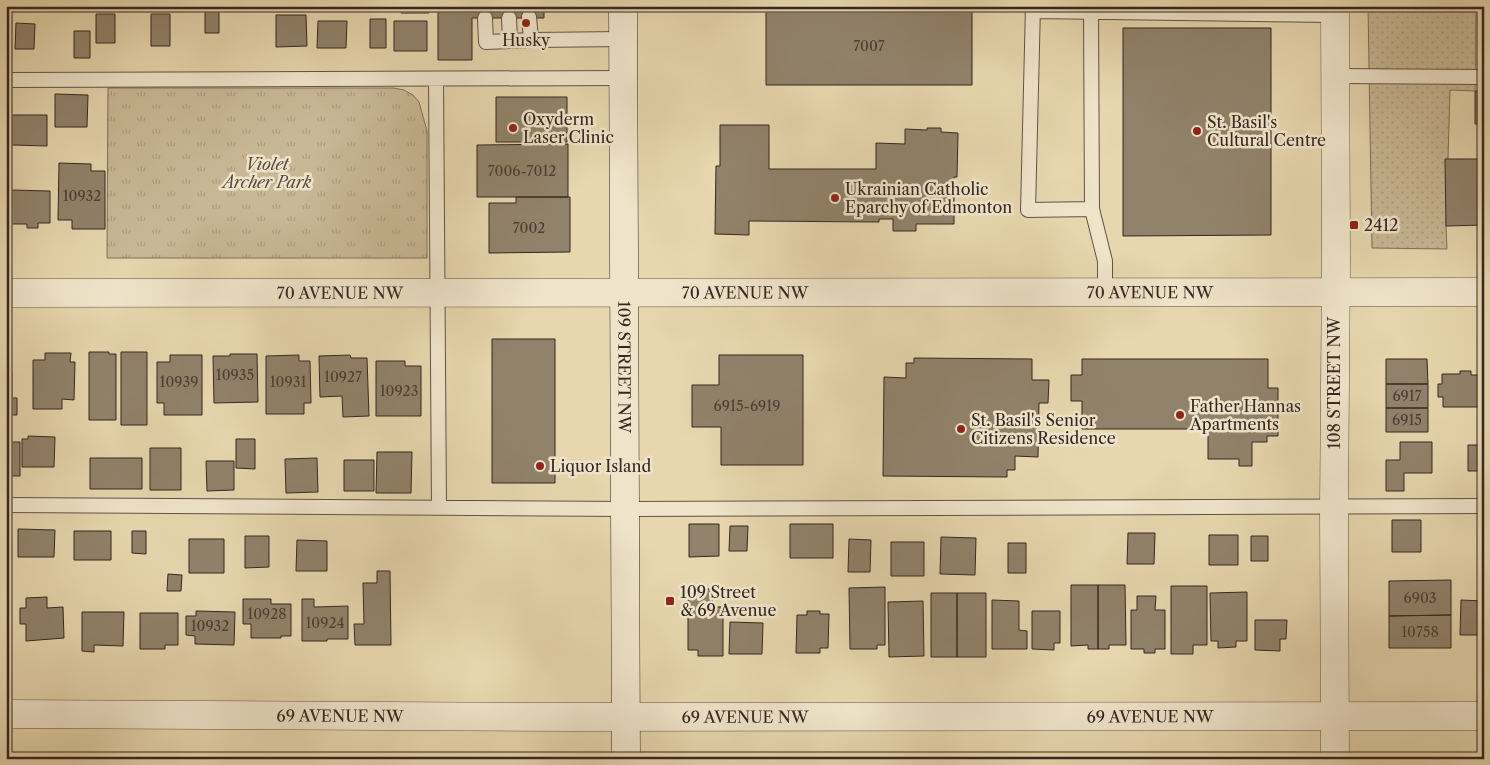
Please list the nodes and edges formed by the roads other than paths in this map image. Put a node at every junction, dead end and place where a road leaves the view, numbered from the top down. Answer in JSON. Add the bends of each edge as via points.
{"nodes":[{"id":1,"x":623,"y":6,"type":"edge"},
{"id":2,"x":1033,"y":9,"type":"edge"},
{"id":3,"x":1335,"y":11,"type":"edge"},
{"id":4,"x":1091,"y":12,"type":"junction"},
{"id":5,"x":529,"y":17,"type":"dead end"},
{"id":6,"x":486,"y":18,"type":"dead end"},
{"id":7,"x":508,"y":18,"type":"dead end"},
{"id":8,"x":624,"y":39,"type":"junction"},
{"id":9,"x":531,"y":40,"type":"junction"},
{"id":10,"x":510,"y":41,"type":"junction"},
{"id":11,"x":1335,"y":76,"type":"junction"},
{"id":12,"x":1484,"y":77,"type":"edge"},
{"id":13,"x":624,"y":78,"type":"junction"},
{"id":14,"x":436,"y":79,"type":"junction"},
{"id":15,"x":6,"y":80,"type":"edge"},
{"id":16,"x":1092,"y":209,"type":"junction"},
{"id":17,"x":6,"y":292,"type":"edge"},
{"id":18,"x":438,"y":292,"type":"junction"},
{"id":19,"x":625,"y":292,"type":"junction"},
{"id":20,"x":1105,"y":292,"type":"junction"},
{"id":21,"x":1484,"y":292,"type":"edge"},
{"id":22,"x":1335,"y":293,"type":"junction"},
{"id":23,"x":6,"y":505,"type":"edge"},
{"id":24,"x":1484,"y":506,"type":"edge"},
{"id":25,"x":439,"y":507,"type":"junction"},
{"id":26,"x":1334,"y":507,"type":"junction"},
{"id":27,"x":626,"y":509,"type":"junction"},
{"id":28,"x":6,"y":714,"type":"edge"},
{"id":29,"x":1335,"y":716,"type":"junction"},
{"id":30,"x":1484,"y":716,"type":"edge"},
{"id":31,"x":626,"y":717,"type":"junction"},
{"id":32,"x":626,"y":759,"type":"edge"},
{"id":33,"x":1335,"y":759,"type":"edge"}],
"edges":[{"from":1,"to":8,"type":"street","name":"109 STREET NW"},
{"from":2,"to":4,"type":"lane"},
{"from":2,"to":16,"type":"lane","via":[[1028,210]]},
{"from":3,"to":4,"type":"lane"},
{"from":3,"to":11,"type":"street","name":"108 STREET NW"},
{"from":4,"to":16,"type":"lane"},
{"from":5,"to":9,"type":"lane"},
{"from":6,"to":10,"type":"lane","via":[[486,42]]},
{"from":7,"to":10,"type":"lane"},
{"from":8,"to":9,"type":"lane"},
{"from":8,"to":13,"type":"street","name":"109 STREET NW"},
{"from":9,"to":10,"type":"lane"},
{"from":11,"to":12,"type":"lane"},
{"from":11,"to":22,"type":"street","name":"108 STREET NW"},
{"from":13,"to":14,"type":"lane"},
{"from":13,"to":19,"type":"street","name":"109 STREET NW"},
{"from":14,"to":15,"type":"lane"},
{"from":14,"to":18,"type":"lane"},
{"from":16,"to":20,"type":"lane","via":[[1105,261]]},
{"from":17,"to":18,"type":"street","name":"70 AVENUE NW"},
{"from":18,"to":19,"type":"street","name":"70 AVENUE NW"},
{"from":18,"to":25,"type":"lane"},
{"from":19,"to":20,"type":"street","name":"70 AVENUE NW"},
{"from":19,"to":27,"type":"street","name":"109 STREET NW"},
{"from":20,"to":22,"type":"street","name":"70 AVENUE NW"},
{"from":21,"to":22,"type":"street","name":"70 AVENUE NW"},
{"from":22,"to":26,"type":"street","name":"108 STREET NW"},
{"from":23,"to":25,"type":"lane"},
{"from":24,"to":26,"type":"lane"},
{"from":25,"to":27,"type":"lane"},
{"from":26,"to":27,"type":"lane"},
{"from":26,"to":29,"type":"street","name":"108 STREET NW"},
{"from":27,"to":31,"type":"street","name":"109 STREET NW"},
{"from":28,"to":31,"type":"street","name":"69 AVENUE NW"},
{"from":29,"to":30,"type":"street","name":"69 AVENUE NW"},
{"from":29,"to":31,"type":"street","name":"69 AVENUE NW"},
{"from":29,"to":33,"type":"street","name":"108 STREET NW"},
{"from":31,"to":32,"type":"street","name":"109 STREET NW"}]}
